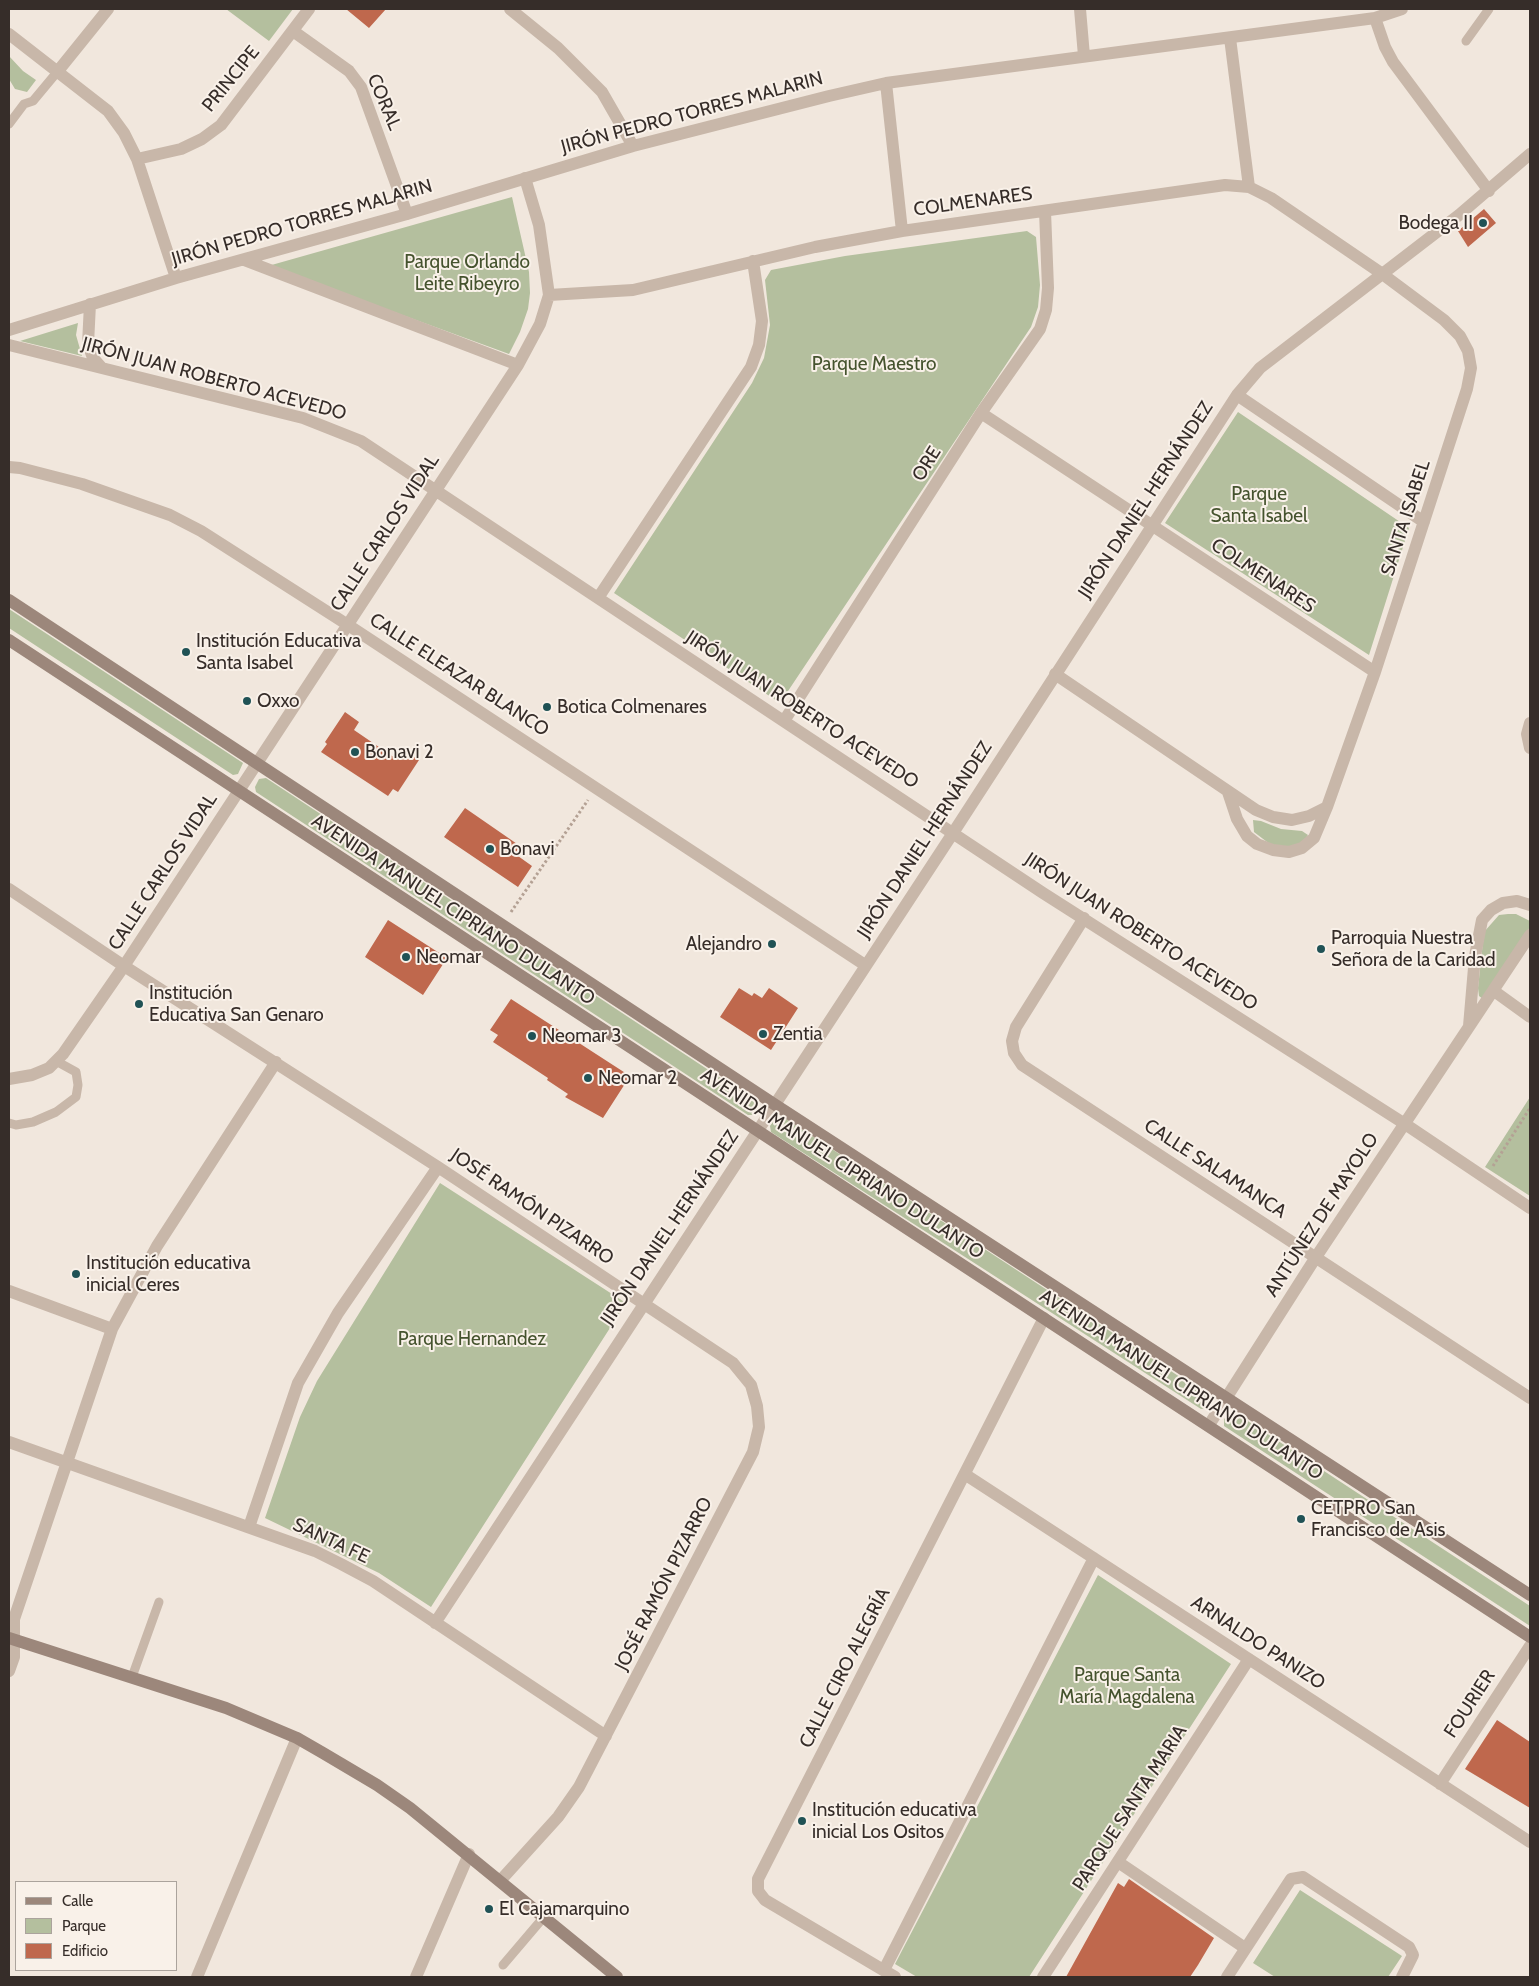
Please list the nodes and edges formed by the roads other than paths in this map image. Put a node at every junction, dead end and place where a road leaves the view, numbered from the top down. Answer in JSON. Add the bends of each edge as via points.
{"nodes":[{"id":1,"x":108,"y":9,"type":"edge"},
{"id":2,"x":309,"y":9,"type":"edge"},
{"id":3,"x":510,"y":9,"type":"edge"},
{"id":4,"x":1080,"y":9,"type":"edge"},
{"id":5,"x":1402,"y":9,"type":"edge"},
{"id":6,"x":1489,"y":9,"type":"edge"},
{"id":7,"x":1375,"y":18,"type":"junction"},
{"id":8,"x":293,"y":31,"type":"junction"},
{"id":9,"x":9,"y":34,"type":"edge"},
{"id":10,"x":1230,"y":38,"type":"junction"},
{"id":11,"x":1466,"y":41,"type":"dead end"},
{"id":12,"x":1084,"y":56,"type":"junction"},
{"id":13,"x":58,"y":71,"type":"junction"},
{"id":14,"x":886,"y":83,"type":"junction"},
{"id":15,"x":9,"y":124,"type":"edge"},
{"id":16,"x":633,"y":146,"type":"junction"},
{"id":17,"x":1530,"y":154,"type":"edge"},
{"id":18,"x":137,"y":159,"type":"junction"},
{"id":19,"x":525,"y":178,"type":"junction"},
{"id":20,"x":1249,"y":187,"type":"junction"},
{"id":21,"x":1489,"y":191,"type":"junction"},
{"id":22,"x":1045,"y":211,"type":"junction"},
{"id":23,"x":407,"y":214,"type":"junction"},
{"id":24,"x":902,"y":231,"type":"junction"},
{"id":25,"x":244,"y":260,"type":"junction"},
{"id":26,"x":753,"y":262,"type":"junction"},
{"id":27,"x":1381,"y":273,"type":"junction"},
{"id":28,"x":176,"y":278,"type":"junction"},
{"id":29,"x":549,"y":295,"type":"junction"},
{"id":30,"x":90,"y":304,"type":"junction"},
{"id":31,"x":9,"y":330,"type":"edge"},
{"id":32,"x":9,"y":345,"type":"edge"},
{"id":33,"x":518,"y":365,"type":"junction"},
{"id":34,"x":101,"y":367,"type":"junction"},
{"id":35,"x":1237,"y":395,"type":"junction"},
{"id":36,"x":981,"y":413,"type":"junction"},
{"id":37,"x":9,"y":467,"type":"edge"},
{"id":38,"x":435,"y":491,"type":"junction"},
{"id":39,"x":1424,"y":522,"type":"junction"},
{"id":40,"x":1151,"y":526,"type":"junction"},
{"id":41,"x":598,"y":598,"type":"junction"},
{"id":42,"x":9,"y":600,"type":"edge"},
{"id":43,"x":348,"y":625,"type":"junction"},
{"id":44,"x":9,"y":640,"type":"edge"},
{"id":45,"x":1375,"y":672,"type":"junction"},
{"id":46,"x":1055,"y":674,"type":"junction"},
{"id":47,"x":784,"y":721,"type":"junction"},
{"id":48,"x":1530,"y":723,"type":"edge"},
{"id":49,"x":1530,"y":748,"type":"edge"},
{"id":50,"x":256,"y":763,"type":"junction"},
{"id":51,"x":238,"y":791,"type":"junction"},
{"id":52,"x":1228,"y":792,"type":"junction"},
{"id":53,"x":1327,"y":806,"type":"junction"},
{"id":54,"x":953,"y":833,"type":"junction"},
{"id":55,"x":9,"y":889,"type":"edge"},
{"id":56,"x":1530,"y":905,"type":"edge"},
{"id":57,"x":1084,"y":918,"type":"junction"},
{"id":58,"x":1530,"y":935,"type":"edge"},
{"id":59,"x":865,"y":965,"type":"junction"},
{"id":60,"x":124,"y":966,"type":"junction"},
{"id":61,"x":1494,"y":991,"type":"junction"},
{"id":62,"x":1530,"y":1017,"type":"edge"},
{"id":63,"x":1469,"y":1027,"type":"junction"},
{"id":64,"x":56,"y":1061,"type":"junction"},
{"id":65,"x":276,"y":1062,"type":"junction"},
{"id":66,"x":9,"y":1079,"type":"edge"},
{"id":67,"x":774,"y":1104,"type":"junction"},
{"id":68,"x":9,"y":1124,"type":"edge"},
{"id":69,"x":1404,"y":1124,"type":"junction"},
{"id":70,"x":757,"y":1131,"type":"junction"},
{"id":71,"x":438,"y":1167,"type":"junction"},
{"id":72,"x":1530,"y":1208,"type":"edge"},
{"id":73,"x":1316,"y":1257,"type":"junction"},
{"id":74,"x":9,"y":1290,"type":"edge"},
{"id":75,"x":642,"y":1303,"type":"junction"},
{"id":76,"x":1044,"y":1318,"type":"junction"},
{"id":77,"x":112,"y":1329,"type":"junction"},
{"id":78,"x":1227,"y":1398,"type":"junction"},
{"id":79,"x":1530,"y":1398,"type":"edge"},
{"id":80,"x":1209,"y":1425,"type":"junction"},
{"id":81,"x":9,"y":1442,"type":"edge"},
{"id":82,"x":68,"y":1463,"type":"junction"},
{"id":83,"x":966,"y":1475,"type":"junction"},
{"id":84,"x":249,"y":1527,"type":"junction"},
{"id":85,"x":1094,"y":1558,"type":"junction"},
{"id":86,"x":1530,"y":1595,"type":"edge"},
{"id":87,"x":158,"y":1602,"type":"dead end"},
{"id":88,"x":435,"y":1623,"type":"junction"},
{"id":89,"x":1530,"y":1637,"type":"edge"},
{"id":90,"x":12,"y":1639,"type":"edge"},
{"id":91,"x":1530,"y":1646,"type":"edge"},
{"id":92,"x":1249,"y":1659,"type":"junction"},
{"id":93,"x":9,"y":1671,"type":"edge"},
{"id":94,"x":132,"y":1677,"type":"junction"},
{"id":95,"x":606,"y":1736,"type":"junction"},
{"id":96,"x":297,"y":1738,"type":"junction"},
{"id":97,"x":1440,"y":1784,"type":"junction"},
{"id":98,"x":1530,"y":1842,"type":"edge"},
{"id":99,"x":469,"y":1854,"type":"junction"},
{"id":100,"x":1118,"y":1862,"type":"junction"},
{"id":101,"x":500,"y":1881,"type":"junction"},
{"id":102,"x":543,"y":1918,"type":"junction"},
{"id":103,"x":1245,"y":1948,"type":"junction"},
{"id":104,"x":503,"y":1965,"type":"dead end"},
{"id":105,"x":884,"y":1970,"type":"junction"},
{"id":106,"x":197,"y":1977,"type":"edge"},
{"id":107,"x":416,"y":1977,"type":"edge"},
{"id":108,"x":616,"y":1977,"type":"edge"},
{"id":109,"x":896,"y":1977,"type":"edge"},
{"id":110,"x":1043,"y":1977,"type":"edge"},
{"id":111,"x":1227,"y":1977,"type":"edge"},
{"id":112,"x":1402,"y":1977,"type":"edge"}],
"edges":[{"from":1,"to":13,"type":"street"},
{"from":2,"to":8,"type":"street","name":"PRINCIPE"},
{"from":3,"to":16,"type":"street","via":[[558,48],[602,92]]},
{"from":4,"to":12,"type":"street"},
{"from":5,"to":7,"type":"street","name":"JIRÓN PEDRO TORRES MALARIN"},
{"from":6,"to":11,"type":"lane"},
{"from":7,"to":10,"type":"street","name":"JIRÓN PEDRO TORRES MALARIN"},
{"from":7,"to":21,"type":"street","via":[[1384,47],[1393,62]]},
{"from":8,"to":18,"type":"street","name":"PRINCIPE","via":[[221,125],[181,149]]},
{"from":8,"to":23,"type":"street","name":"CORAL","via":[[349,71],[361,87]]},
{"from":9,"to":13,"type":"street"},
{"from":10,"to":12,"type":"street","name":"JIRÓN PEDRO TORRES MALARIN"},
{"from":10,"to":20,"type":"street"},
{"from":12,"to":14,"type":"street","name":"JIRÓN PEDRO TORRES MALARIN"},
{"from":13,"to":15,"type":"lane","via":[[33,101],[24,104]]},
{"from":13,"to":18,"type":"street","via":[[108,111]]},
{"from":14,"to":16,"type":"street","name":"JIRÓN PEDRO TORRES MALARIN"},
{"from":14,"to":24,"type":"street"},
{"from":16,"to":19,"type":"street","name":"JIRÓN PEDRO TORRES MALARIN"},
{"from":17,"to":21,"type":"street","name":"JIRÓN DANIEL HERNÁNDEZ"},
{"from":18,"to":28,"type":"street"},
{"from":19,"to":23,"type":"street","name":"JIRÓN PEDRO TORRES MALARIN"},
{"from":19,"to":29,"type":"street","name":"CALLE CARLOS VIDAL","via":[[539,226]]},
{"from":20,"to":22,"type":"street","name":"COLMENARES","via":[[1225,185]]},
{"from":20,"to":27,"type":"street","name":"COLMENARES","via":[[1271,198]]},
{"from":21,"to":27,"type":"street","name":"JIRÓN DANIEL HERNÁNDEZ"},
{"from":22,"to":24,"type":"street","name":"COLMENARES"},
{"from":22,"to":36,"type":"street","name":"ORE","via":[[1048,288],[1040,329]]},
{"from":23,"to":25,"type":"street","name":"JIRÓN PEDRO TORRES MALARIN"},
{"from":24,"to":26,"type":"street","name":"COLMENARES"},
{"from":25,"to":28,"type":"street","name":"JIRÓN PEDRO TORRES MALARIN"},
{"from":25,"to":33,"type":"street"},
{"from":26,"to":29,"type":"street","name":"COLMENARES","via":[[633,290]]},
{"from":26,"to":41,"type":"street","via":[[762,321],[751,367]]},
{"from":27,"to":35,"type":"street","name":"JIRÓN DANIEL HERNÁNDEZ","via":[[1260,368]]},
{"from":27,"to":39,"type":"street","name":"SANTA ISABEL","via":[[1444,320],[1460,336],[1468,351],[1471,368],[1468,389]]},
{"from":28,"to":30,"type":"street","name":"JIRÓN PEDRO TORRES MALARIN"},
{"from":29,"to":33,"type":"street","name":"CALLE CARLOS VIDAL","via":[[540,324]]},
{"from":30,"to":31,"type":"street","name":"JIRÓN PEDRO TORRES MALARIN"},
{"from":30,"to":34,"type":"street","via":[[88,344],[93,358]]},
{"from":32,"to":34,"type":"street","name":"JIRÓN JUAN ROBERTO ACEVEDO"},
{"from":33,"to":38,"type":"street","name":"CALLE CARLOS VIDAL"},
{"from":34,"to":38,"type":"street","name":"JIRÓN JUAN ROBERTO ACEVEDO","via":[[303,418],[337,430],[361,441]]},
{"from":35,"to":39,"type":"street"},
{"from":35,"to":40,"type":"street","name":"JIRÓN DANIEL HERNÁNDEZ"},
{"from":36,"to":40,"type":"street","name":"COLMENARES"},
{"from":36,"to":47,"type":"street","name":"ORE"},
{"from":37,"to":43,"type":"street","name":"CALLE ELEAZAR BLANCO","via":[[82,484],[170,515],[201,531]]},
{"from":38,"to":41,"type":"street","name":"JIRÓN JUAN ROBERTO ACEVEDO"},
{"from":38,"to":43,"type":"street","name":"CALLE CARLOS VIDAL"},
{"from":39,"to":45,"type":"street","name":"SANTA ISABEL"},
{"from":40,"to":45,"type":"street","name":"COLMENARES"},
{"from":40,"to":46,"type":"street","name":"JIRÓN DANIEL HERNÁNDEZ"},
{"from":41,"to":47,"type":"street","name":"JIRÓN JUAN ROBERTO ACEVEDO"},
{"from":42,"to":50,"type":"main road","name":"AVENIDA MANUEL CIPRIANO DULANTO"},
{"from":43,"to":50,"type":"street","name":"CALLE CARLOS VIDAL"},
{"from":43,"to":59,"type":"street","name":"CALLE ELEAZAR BLANCO"},
{"from":44,"to":51,"type":"main road","name":"AVENIDA MANUEL CIPRIANO DULANTO"},
{"from":45,"to":53,"type":"street","name":"SANTA ISABEL"},
{"from":46,"to":52,"type":"street"},
{"from":46,"to":54,"type":"street","name":"JIRÓN DANIEL HERNÁNDEZ"},
{"from":47,"to":54,"type":"street","name":"JIRÓN JUAN ROBERTO ACEVEDO"},
{"from":48,"to":49,"type":"street","via":[[1527,734]]},
{"from":50,"to":51,"type":"street","name":"CALLE CARLOS VIDAL"},
{"from":50,"to":67,"type":"main road","name":"AVENIDA MANUEL CIPRIANO DULANTO"},
{"from":51,"to":60,"type":"street","name":"CALLE CARLOS VIDAL"},
{"from":51,"to":70,"type":"main road","name":"AVENIDA MANUEL CIPRIANO DULANTO"},
{"from":52,"to":53,"type":"street","via":[[1256,810],[1292,820],[1309,816]]},
{"from":52,"to":53,"type":"street","name":"SANTA ISABEL","via":[[1247,836],[1273,850],[1289,852],[1302,848],[1314,838]]},
{"from":54,"to":57,"type":"street","name":"JIRÓN JUAN ROBERTO ACEVEDO"},
{"from":54,"to":59,"type":"street","name":"JIRÓN DANIEL HERNÁNDEZ"},
{"from":55,"to":60,"type":"street","name":"JOSÉ RAMÓN PIZARRO"},
{"from":56,"to":63,"type":"street","name":"ANTÚNEZ DE MAYOLO","via":[[1517,901],[1503,902],[1482,920],[1475,956]]},
{"from":57,"to":69,"type":"street","name":"JIRÓN JUAN ROBERTO ACEVEDO"},
{"from":57,"to":73,"type":"street","name":"CALLE SALAMANCA","via":[[1016,1027],[1012,1041],[1014,1053],[1022,1065]]},
{"from":58,"to":61,"type":"street","name":"ANTÚNEZ DE MAYOLO"},
{"from":59,"to":67,"type":"street","name":"JIRÓN DANIEL HERNÁNDEZ"},
{"from":60,"to":64,"type":"street","name":"CALLE CARLOS VIDAL"},
{"from":60,"to":65,"type":"street","name":"JOSÉ RAMÓN PIZARRO"},
{"from":61,"to":62,"type":"street"},
{"from":61,"to":63,"type":"street","name":"ANTÚNEZ DE MAYOLO"},
{"from":63,"to":69,"type":"street","name":"ANTÚNEZ DE MAYOLO"},
{"from":64,"to":66,"type":"street","name":"CALLE CARLOS VIDAL","via":[[49,1068],[32,1075]]},
{"from":64,"to":68,"type":"lane","via":[[76,1072],[76,1097],[56,1112],[33,1122]]},
{"from":65,"to":71,"type":"street","name":"JOSÉ RAMÓN PIZARRO"},
{"from":65,"to":77,"type":"street","via":[[156,1246]]},
{"from":67,"to":70,"type":"street","name":"JIRÓN DANIEL HERNÁNDEZ"},
{"from":67,"to":78,"type":"main road","name":"AVENIDA MANUEL CIPRIANO DULANTO"},
{"from":69,"to":72,"type":"street","name":"JIRÓN JUAN ROBERTO ACEVEDO"},
{"from":69,"to":73,"type":"street","name":"ANTÚNEZ DE MAYOLO"},
{"from":70,"to":75,"type":"street","name":"JIRÓN DANIEL HERNÁNDEZ"},
{"from":70,"to":76,"type":"main road","name":"AVENIDA MANUEL CIPRIANO DULANTO"},
{"from":71,"to":75,"type":"street","name":"JOSÉ RAMÓN PIZARRO"},
{"from":71,"to":84,"type":"street","via":[[338,1313],[298,1383]]},
{"from":73,"to":78,"type":"street","name":"ANTÚNEZ DE MAYOLO"},
{"from":73,"to":79,"type":"street","name":"CALLE SALAMANCA"},
{"from":74,"to":77,"type":"street"},
{"from":75,"to":88,"type":"street","name":"JIRÓN DANIEL HERNÁNDEZ"},
{"from":75,"to":95,"type":"street","name":"JOSÉ RAMÓN PIZARRO","via":[[734,1363],[751,1385],[759,1427],[753,1452]]},
{"from":76,"to":80,"type":"main road","name":"AVENIDA MANUEL CIPRIANO DULANTO"},
{"from":76,"to":83,"type":"street","name":"CALLE CIRO ALEGRÍA"},
{"from":77,"to":82,"type":"street"},
{"from":78,"to":80,"type":"street","name":"ANTÚNEZ DE MAYOLO"},
{"from":78,"to":86,"type":"main road","name":"AVENIDA MANUEL CIPRIANO DULANTO"},
{"from":80,"to":89,"type":"main road","name":"AVENIDA MANUEL CIPRIANO DULANTO"},
{"from":81,"to":82,"type":"street","name":"SANTA FE"},
{"from":82,"to":84,"type":"street","name":"SANTA FE"},
{"from":82,"to":90,"type":"street","via":[[14,1619]]},
{"from":83,"to":85,"type":"street","name":"ARNALDO PANIZO"},
{"from":83,"to":105,"type":"street","name":"CALLE CIRO ALEGRÍA","via":[[758,1879],[758,1891],[765,1900]]},
{"from":84,"to":88,"type":"street","name":"SANTA FE","via":[[341,1564],[373,1581]]},
{"from":85,"to":92,"type":"street","name":"ARNALDO PANIZO"},
{"from":85,"to":105,"type":"street"},
{"from":87,"to":94,"type":"lane"},
{"from":88,"to":95,"type":"street","name":"SANTA FE"},
{"from":90,"to":93,"type":"street","via":[[14,1657]]},
{"from":90,"to":94,"type":"main road"},
{"from":91,"to":97,"type":"street","name":"FOURIER"},
{"from":92,"to":97,"type":"street","name":"ARNALDO PANIZO"},
{"from":92,"to":100,"type":"street","name":"PARQUE SANTA MARIA"},
{"from":94,"to":96,"type":"main road","via":[[226,1708]]},
{"from":95,"to":101,"type":"street","name":"JOSÉ RAMÓN PIZARRO","via":[[579,1787],[558,1817]]},
{"from":96,"to":99,"type":"main road","via":[[377,1785]]},
{"from":96,"to":106,"type":"street"},
{"from":97,"to":98,"type":"street","name":"ARNALDO PANIZO"},
{"from":99,"to":101,"type":"main road"},
{"from":99,"to":107,"type":"street"},
{"from":100,"to":103,"type":"street"},
{"from":100,"to":110,"type":"street","name":"PARQUE SANTA MARIA"},
{"from":101,"to":102,"type":"main road"},
{"from":102,"to":104,"type":"lane"},
{"from":102,"to":108,"type":"main road"},
{"from":103,"to":111,"type":"street"},
{"from":103,"to":112,"type":"street","via":[[1291,1879],[1303,1877],[1410,1947],[1413,1955]]},
{"from":105,"to":109,"type":"street","name":"CALLE CIRO ALEGRÍA"}]}
